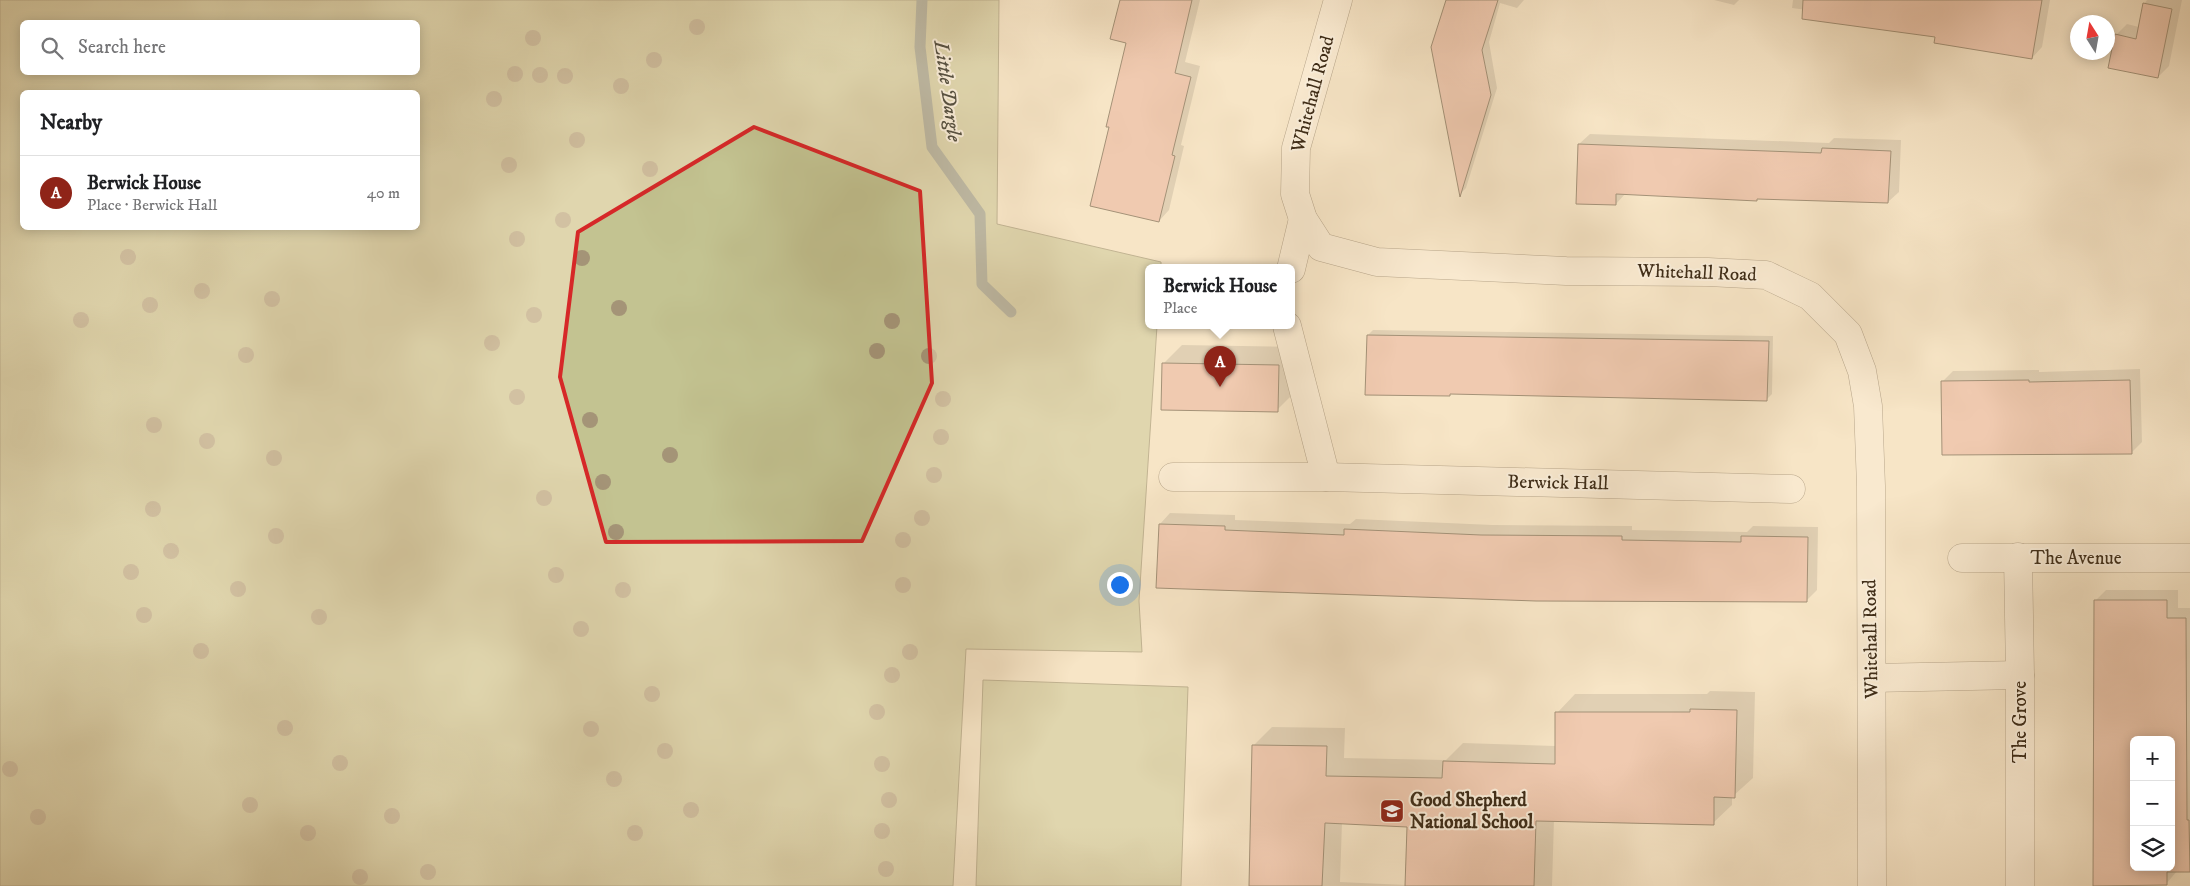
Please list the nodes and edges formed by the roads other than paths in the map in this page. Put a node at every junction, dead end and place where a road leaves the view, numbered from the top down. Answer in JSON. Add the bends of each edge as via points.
{"nodes":[{"id":1,"x":1338,"y":0,"type":"edge"},
{"id":2,"x":1303,"y":219,"type":"junction"},
{"id":3,"x":1292,"y":264,"type":"edge"},
{"id":4,"x":1288,"y":329,"type":"edge"},
{"id":5,"x":1173,"y":477,"type":"dead end"},
{"id":6,"x":1326,"y":477,"type":"junction"},
{"id":7,"x":1791,"y":489,"type":"dead end"},
{"id":8,"x":1962,"y":558,"type":"dead end"},
{"id":9,"x":2018,"y":558,"type":"junction"},
{"id":10,"x":2190,"y":558,"type":"edge"},
{"id":11,"x":2020,"y":675,"type":"junction"},
{"id":12,"x":1872,"y":678,"type":"junction"},
{"id":13,"x":1872,"y":886,"type":"edge"},
{"id":14,"x":2020,"y":886,"type":"edge"}],
"edges":[{"from":1,"to":2,"type":"street","name":"Whitehall Road","via":[[1296,148],[1295,194]]},
{"from":2,"to":3,"type":"street"},
{"from":2,"to":12,"type":"street","name":"Whitehall Road","via":[[1321,247],[1377,262],[1566,271],[1766,275],[1810,296],[1848,334],[1862,371],[1868,406]]},
{"from":4,"to":6,"type":"street"},
{"from":5,"to":6,"type":"street","name":"Berwick Hall"},
{"from":6,"to":7,"type":"street","name":"Berwick Hall"},
{"from":8,"to":9,"type":"street","name":"The Avenue"},
{"from":9,"to":10,"type":"street","name":"The Avenue"},
{"from":9,"to":11,"type":"street","name":"The Grove"},
{"from":11,"to":12,"type":"street"},
{"from":11,"to":14,"type":"street","name":"The Grove"},
{"from":12,"to":13,"type":"street","name":"Whitehall Road"}]}
